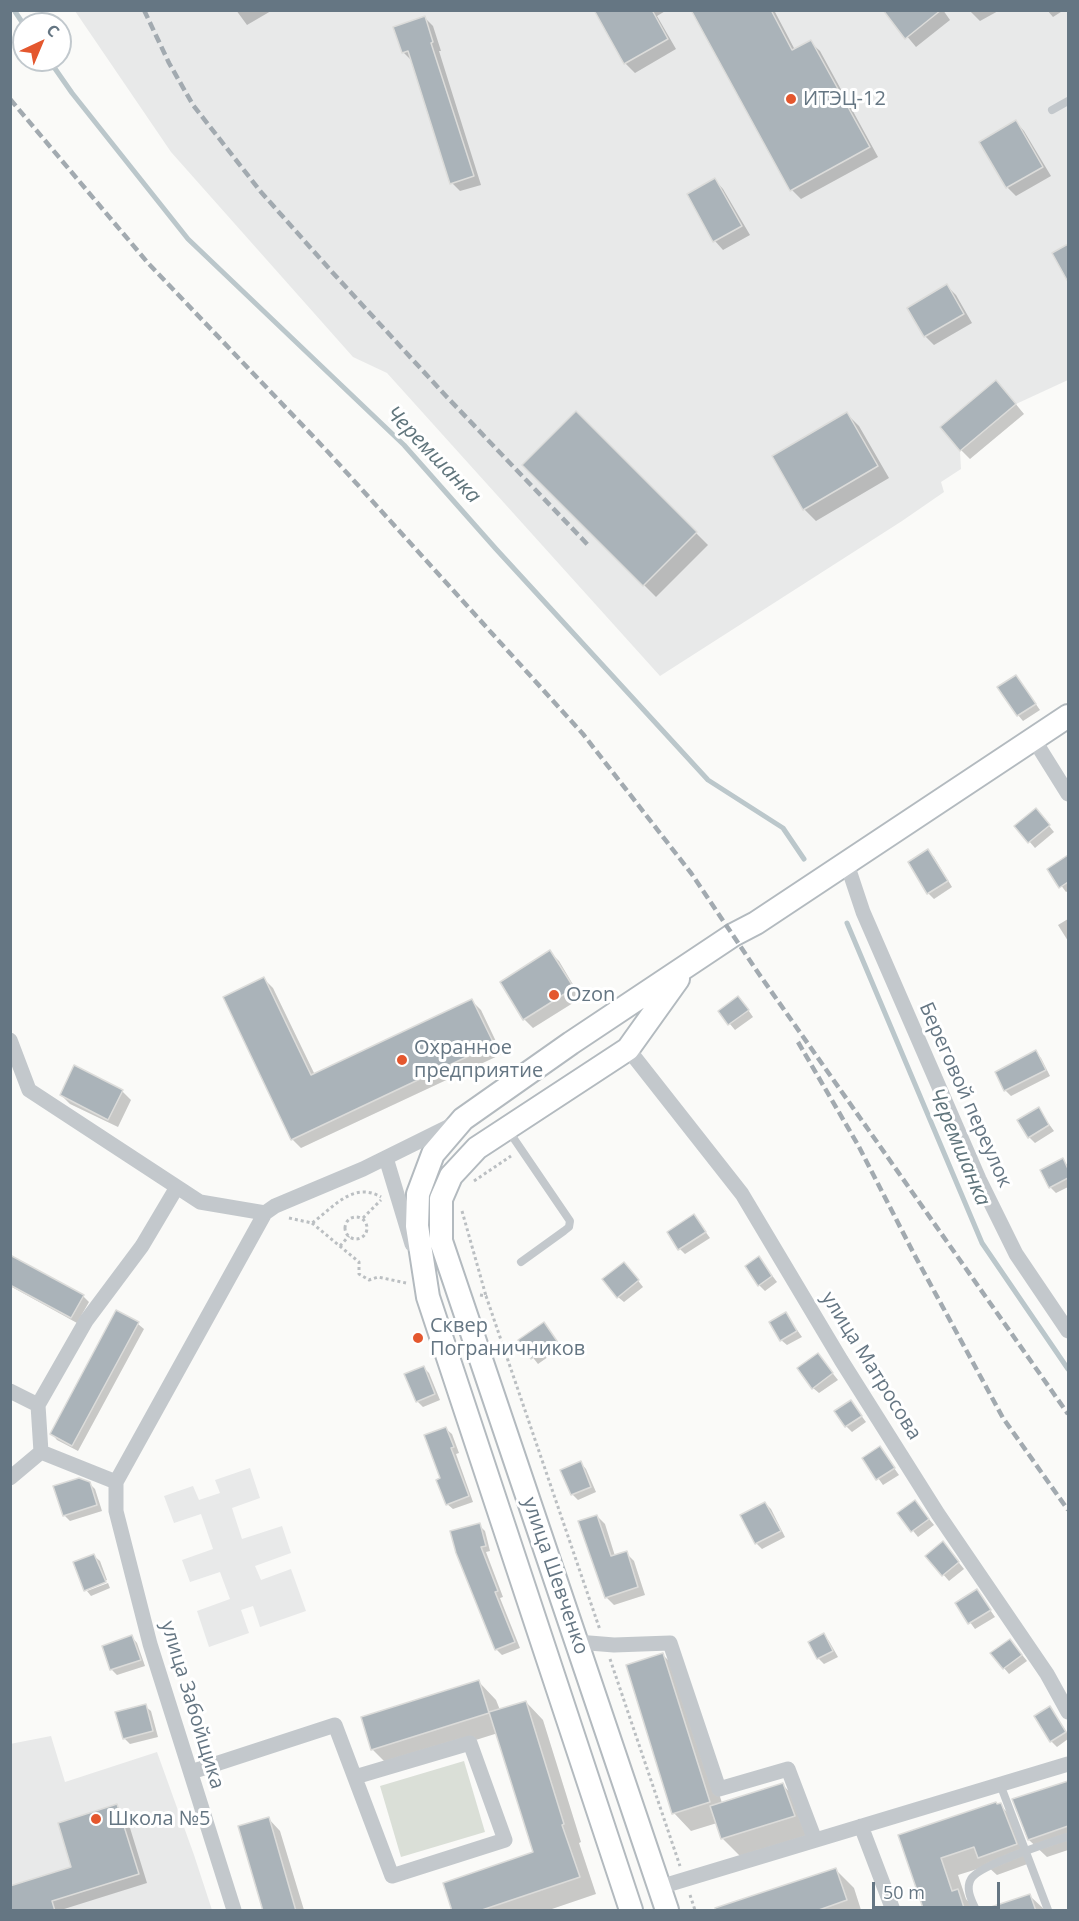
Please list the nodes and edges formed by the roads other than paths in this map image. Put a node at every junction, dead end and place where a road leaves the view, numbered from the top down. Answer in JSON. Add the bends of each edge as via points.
{"nodes":[{"id":1,"x":1068,"y":101,"type":"edge"},
{"id":2,"x":1052,"y":110,"type":"dead end"},
{"id":3,"x":1068,"y":716,"type":"edge"},
{"id":4,"x":1033,"y":738,"type":"junction"},
{"id":5,"x":1068,"y":794,"type":"edge"},
{"id":6,"x":842,"y":867,"type":"junction"},
{"id":7,"x":686,"y":968,"type":"junction"},
{"id":8,"x":10,"y":1041,"type":"edge"},
{"id":9,"x":628,"y":1049,"type":"junction"},
{"id":10,"x":463,"y":1119,"type":"junction"},
{"id":11,"x":507,"y":1129,"type":"junction"},
{"id":12,"x":386,"y":1158,"type":"junction"},
{"id":13,"x":177,"y":1187,"type":"junction"},
{"id":14,"x":265,"y":1214,"type":"junction"},
{"id":15,"x":441,"y":1241,"type":"junction"},
{"id":16,"x":521,"y":1262,"type":"dead end"},
{"id":17,"x":428,"y":1297,"type":"junction"},
{"id":18,"x":1068,"y":1331,"type":"edge"},
{"id":19,"x":10,"y":1390,"type":"edge"},
{"id":20,"x":38,"y":1405,"type":"junction"},
{"id":21,"x":41,"y":1452,"type":"junction"},
{"id":22,"x":10,"y":1478,"type":"edge"},
{"id":23,"x":116,"y":1482,"type":"junction"},
{"id":24,"x":577,"y":1642,"type":"junction"},
{"id":25,"x":1068,"y":1712,"type":"edge"},
{"id":26,"x":1068,"y":1764,"type":"edge"},
{"id":27,"x":191,"y":1772,"type":"junction"},
{"id":28,"x":355,"y":1777,"type":"junction"},
{"id":29,"x":1000,"y":1784,"type":"junction"},
{"id":30,"x":861,"y":1826,"type":"junction"},
{"id":31,"x":1068,"y":1838,"type":"edge"},
{"id":32,"x":814,"y":1840,"type":"junction"},
{"id":33,"x":1026,"y":1851,"type":"junction"},
{"id":34,"x":660,"y":1887,"type":"junction"},
{"id":35,"x":893,"y":1910,"type":"edge"},
{"id":36,"x":234,"y":1911,"type":"edge"},
{"id":37,"x":631,"y":1911,"type":"edge"},
{"id":38,"x":667,"y":1911,"type":"edge"},
{"id":39,"x":976,"y":1911,"type":"edge"},
{"id":40,"x":1048,"y":1911,"type":"edge"}],
"edges":[{"from":1,"to":2,"type":"lane"},
{"from":3,"to":4,"type":"main road","name":"улица Шевченко"},
{"from":4,"to":5,"type":"street"},
{"from":4,"to":6,"type":"main road","name":"улица Шевченко"},
{"from":6,"to":7,"type":"main road","name":"улица Шевченко"},
{"from":6,"to":18,"type":"street","name":"Береговой переулок","via":[[979,1179],[1016,1254]]},
{"from":7,"to":9,"type":"main road"},
{"from":7,"to":10,"type":"main road","name":"улица Шевченко"},
{"from":8,"to":13,"type":"street","via":[[29,1090]]},
{"from":9,"to":11,"type":"main road","name":"улица Шевченко"},
{"from":9,"to":25,"type":"street","name":"улица Матросова","via":[[742,1194],[847,1370]]},
{"from":10,"to":12,"type":"street"},
{"from":10,"to":17,"type":"main road","name":"улица Шевченко","via":[[433,1154],[418,1194],[417,1226]]},
{"from":11,"to":15,"type":"main road","name":"улица Шевченко","via":[[477,1148],[452,1176],[441,1199]]},
{"from":11,"to":16,"type":"lane","via":[[570,1221],[569,1227]]},
{"from":12,"to":14,"type":"street","via":[[275,1206]]},
{"from":12,"to":15,"type":"street"},
{"from":12,"to":17,"type":"street"},
{"from":13,"to":14,"type":"street","via":[[200,1202]]},
{"from":13,"to":20,"type":"street","via":[[142,1246],[86,1321]]},
{"from":14,"to":23,"type":"street"},
{"from":15,"to":24,"type":"main road","name":"улица Шевченко"},
{"from":17,"to":37,"type":"main road","name":"улица Шевченко"},
{"from":19,"to":20,"type":"street"},
{"from":20,"to":21,"type":"street"},
{"from":21,"to":22,"type":"street"},
{"from":21,"to":23,"type":"street"},
{"from":23,"to":27,"type":"street","name":"улица Забойщика","via":[[116,1511],[150,1644]]},
{"from":24,"to":32,"type":"street","via":[[670,1643],[719,1789],[788,1769]]},
{"from":24,"to":34,"type":"main road","name":"улица Шевченко"},
{"from":26,"to":29,"type":"street"},
{"from":27,"to":28,"type":"street","via":[[335,1725]]},
{"from":27,"to":36,"type":"street","name":"улица Забойщика"},
{"from":28,"to":28,"type":"street","via":[[392,1876],[505,1840],[470,1743]]},
{"from":29,"to":30,"type":"street"},
{"from":29,"to":33,"type":"lane"},
{"from":30,"to":32,"type":"street"},
{"from":30,"to":35,"type":"street"},
{"from":31,"to":33,"type":"lane"},
{"from":32,"to":34,"type":"street"},
{"from":33,"to":39,"type":"lane","via":[[971,1878],[968,1888]]},
{"from":33,"to":40,"type":"lane"},
{"from":34,"to":38,"type":"main road","name":"улица Шевченко"}]}
